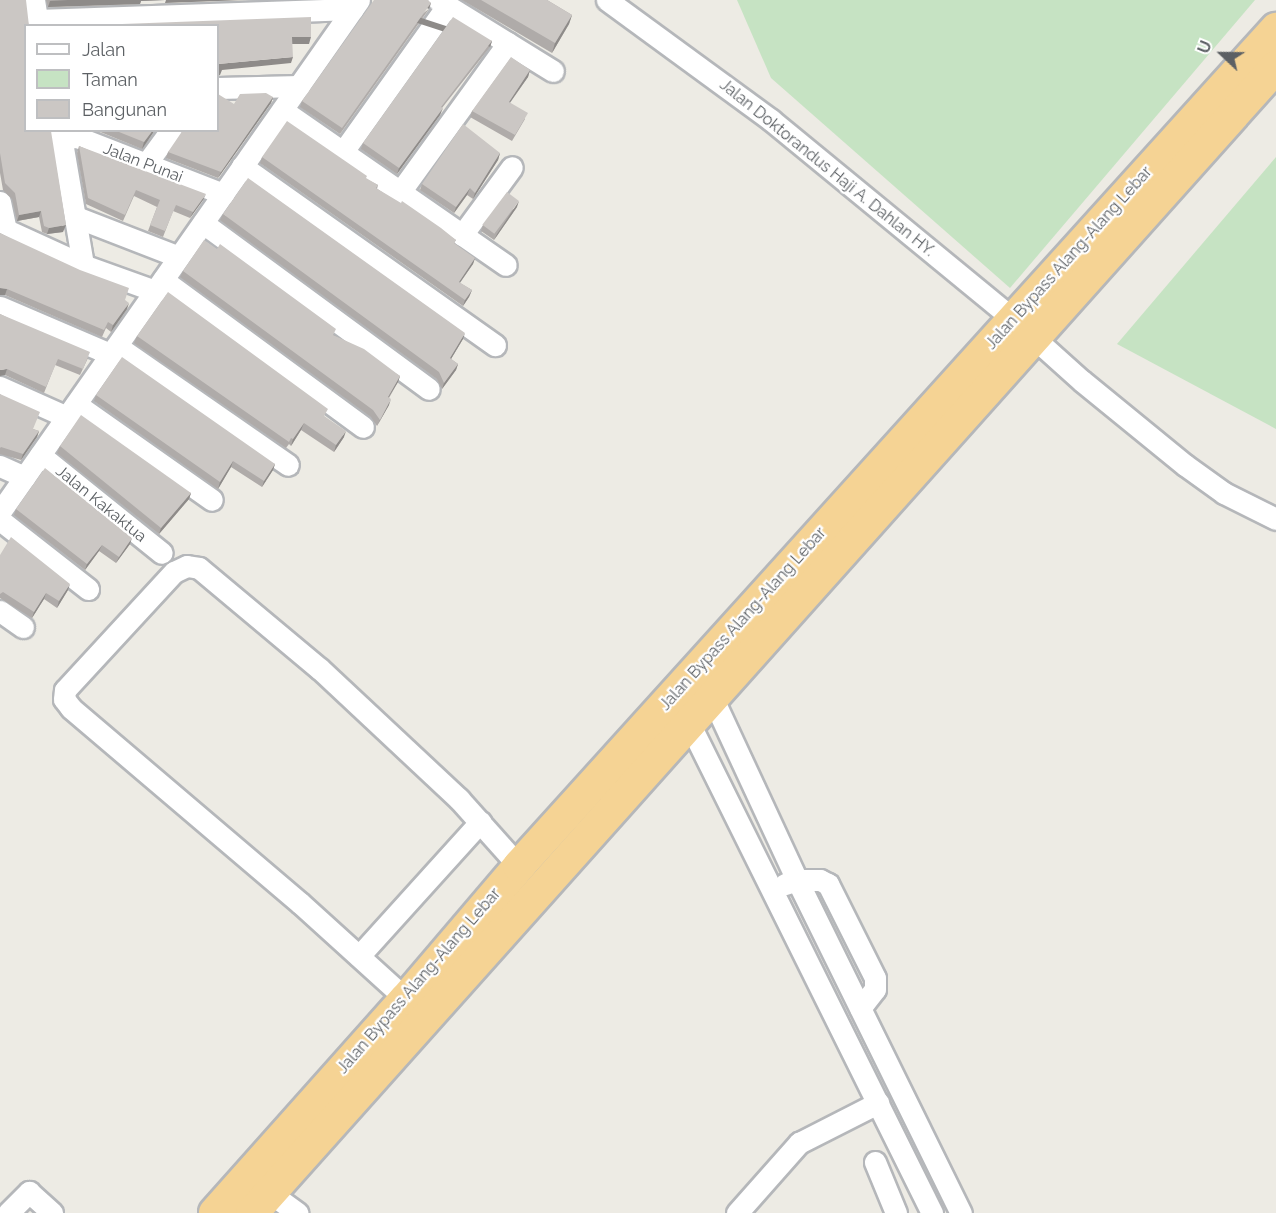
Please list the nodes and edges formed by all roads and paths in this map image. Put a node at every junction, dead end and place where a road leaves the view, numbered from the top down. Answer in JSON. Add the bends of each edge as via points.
{"nodes":[{"id":1,"x":607,"y":0,"type":"edge"},
{"id":2,"x":443,"y":3,"type":"edge"},
{"id":3,"x":356,"y":4,"type":"edge"},
{"id":4,"x":36,"y":15,"type":"edge"},
{"id":5,"x":1276,"y":29,"type":"edge"},
{"id":6,"x":508,"y":43,"type":"junction"},
{"id":7,"x":1276,"y":67,"type":"edge"},
{"id":8,"x":553,"y":71,"type":"dead end"},
{"id":9,"x":299,"y":86,"type":"junction"},
{"id":10,"x":219,"y":88,"type":"edge"},
{"id":11,"x":282,"y":110,"type":"junction"},
{"id":12,"x":170,"y":132,"type":"edge"},
{"id":13,"x":1201,"y":132,"type":"junction"},
{"id":14,"x":70,"y":134,"type":"edge"},
{"id":15,"x":342,"y":153,"type":"junction"},
{"id":16,"x":146,"y":164,"type":"junction"},
{"id":17,"x":243,"y":166,"type":"junction"},
{"id":18,"x":512,"y":167,"type":"dead end"},
{"id":19,"x":399,"y":192,"type":"junction"},
{"id":20,"x":223,"y":194,"type":"junction"},
{"id":21,"x":0,"y":202,"type":"edge"},
{"id":22,"x":76,"y":217,"type":"junction"},
{"id":23,"x":202,"y":223,"type":"junction"},
{"id":24,"x":3,"y":229,"type":"edge"},
{"id":25,"x":462,"y":235,"type":"junction"},
{"id":26,"x":179,"y":257,"type":"junction"},
{"id":27,"x":83,"y":265,"type":"junction"},
{"id":28,"x":506,"y":265,"type":"dead end"},
{"id":29,"x":159,"y":286,"type":"junction"},
{"id":30,"x":0,"y":307,"type":"edge"},
{"id":31,"x":1017,"y":323,"type":"junction"},
{"id":32,"x":495,"y":345,"type":"dead end"},
{"id":33,"x":113,"y":350,"type":"junction"},
{"id":34,"x":0,"y":387,"type":"edge"},
{"id":35,"x":429,"y":389,"type":"dead end"},
{"id":36,"x":71,"y":411,"type":"junction"},
{"id":37,"x":363,"y":427,"type":"dead end"},
{"id":38,"x":40,"y":455,"type":"junction"},
{"id":39,"x":288,"y":465,"type":"dead end"},
{"id":40,"x":0,"y":466,"type":"edge"},
{"id":41,"x":25,"y":477,"type":"junction"},
{"id":42,"x":212,"y":500,"type":"dead end"},
{"id":43,"x":0,"y":512,"type":"edge"},
{"id":44,"x":1276,"y":519,"type":"edge"},
{"id":45,"x":0,"y":520,"type":"edge"},
{"id":46,"x":162,"y":553,"type":"dead end"},
{"id":47,"x":88,"y":590,"type":"dead end"},
{"id":48,"x":0,"y":611,"type":"edge"},
{"id":49,"x":23,"y":627,"type":"dead end"},
{"id":50,"x":712,"y":697,"type":"junction"},
{"id":51,"x":689,"y":723,"type":"junction"},
{"id":52,"x":480,"y":822,"type":"junction"},
{"id":53,"x":519,"y":866,"type":"junction"},
{"id":54,"x":797,"y":880,"type":"junction"},
{"id":55,"x":771,"y":888,"type":"junction"},
{"id":56,"x":359,"y":956,"type":"junction"},
{"id":57,"x":406,"y":999,"type":"junction"},
{"id":58,"x":878,"y":1103,"type":"junction"},
{"id":59,"x":875,"y":1162,"type":"dead end"},
{"id":60,"x":261,"y":1203,"type":"edge"},
{"id":61,"x":8,"y":1213,"type":"edge"},
{"id":62,"x":52,"y":1213,"type":"edge"},
{"id":63,"x":215,"y":1213,"type":"edge"},
{"id":64,"x":298,"y":1213,"type":"edge"},
{"id":65,"x":737,"y":1213,"type":"edge"},
{"id":66,"x":897,"y":1213,"type":"edge"},
{"id":67,"x":932,"y":1213,"type":"edge"},
{"id":68,"x":961,"y":1213,"type":"edge"}],
"edges":[{"from":1,"to":31,"type":"street","name":"Jalan Doktorandus Haji A. Dahlan HY.","via":[[771,120]]},
{"from":2,"to":6,"type":"street"},
{"from":2,"to":15,"type":"street"},
{"from":3,"to":4,"type":"street"},
{"from":3,"to":9,"type":"street"},
{"from":5,"to":13,"type":"highway","name":"Jalan Bypass Alang-Alang Lebar"},
{"from":6,"to":8,"type":"street"},
{"from":6,"to":19,"type":"street"},
{"from":7,"to":13,"type":"highway","name":"Jalan Bypass Alang-Alang Lebar"},
{"from":9,"to":10,"type":"street"},
{"from":9,"to":11,"type":"street"},
{"from":11,"to":15,"type":"street"},
{"from":11,"to":17,"type":"street"},
{"from":12,"to":16,"type":"street"},
{"from":13,"to":31,"type":"highway","name":"Jalan Bypass Alang-Alang Lebar"},
{"from":14,"to":16,"type":"street","name":"Jalan Punai"},
{"from":14,"to":22,"type":"street","via":[[70,195]]},
{"from":15,"to":19,"type":"street"},
{"from":16,"to":20,"type":"street","name":"Jalan Punai"},
{"from":17,"to":20,"type":"street"},
{"from":17,"to":32,"type":"street"},
{"from":18,"to":25,"type":"street"},
{"from":19,"to":25,"type":"street"},
{"from":20,"to":23,"type":"street"},
{"from":21,"to":24,"type":"street"},
{"from":22,"to":26,"type":"street"},
{"from":22,"to":27,"type":"street"},
{"from":23,"to":26,"type":"street"},
{"from":23,"to":35,"type":"street"},
{"from":24,"to":27,"type":"street"},
{"from":25,"to":28,"type":"street"},
{"from":26,"to":29,"type":"street"},
{"from":27,"to":29,"type":"street"},
{"from":29,"to":33,"type":"street"},
{"from":29,"to":37,"type":"street"},
{"from":30,"to":33,"type":"street"},
{"from":31,"to":44,"type":"street","name":"Jalan Doktorandus Haji A. Dahlan HY.","via":[[1185,465],[1224,493]]},
{"from":31,"to":50,"type":"highway","name":"Jalan Bypass Alang-Alang Lebar"},
{"from":31,"to":53,"type":"highway","name":"Jalan Bypass Alang-Alang Lebar"},
{"from":33,"to":36,"type":"street"},
{"from":33,"to":39,"type":"street"},
{"from":34,"to":36,"type":"street"},
{"from":36,"to":38,"type":"street"},
{"from":36,"to":42,"type":"street"},
{"from":38,"to":41,"type":"street"},
{"from":38,"to":46,"type":"street","name":"Jalan Kakaktua"},
{"from":40,"to":41,"type":"street"},
{"from":41,"to":43,"type":"street"},
{"from":45,"to":47,"type":"street"},
{"from":48,"to":49,"type":"street"},
{"from":50,"to":51,"type":"highway","name":"Jalan Bypass Alang-Alang Lebar"},
{"from":50,"to":54,"type":"street"},
{"from":51,"to":55,"type":"street"},
{"from":51,"to":60,"type":"highway","name":"Jalan Bypass Alang-Alang Lebar"},
{"from":52,"to":53,"type":"street"},
{"from":52,"to":56,"type":"street"},
{"from":52,"to":56,"type":"street","via":[[320,669],[193,566],[174,572],[65,690],[64,699],[71,708]]},
{"from":53,"to":57,"type":"highway","name":"Jalan Bypass Alang-Alang Lebar"},
{"from":54,"to":55,"type":"street"},
{"from":54,"to":68,"type":"street"},
{"from":55,"to":58,"type":"street"},
{"from":56,"to":57,"type":"street"},
{"from":57,"to":63,"type":"highway","name":"Jalan Bypass Alang-Alang Lebar"},
{"from":58,"to":65,"type":"street","via":[[799,1143]]},
{"from":58,"to":67,"type":"street"},
{"from":59,"to":66,"type":"street"},
{"from":60,"to":64,"type":"street"},
{"from":61,"to":62,"type":"street","via":[[29,1192]]}]}
